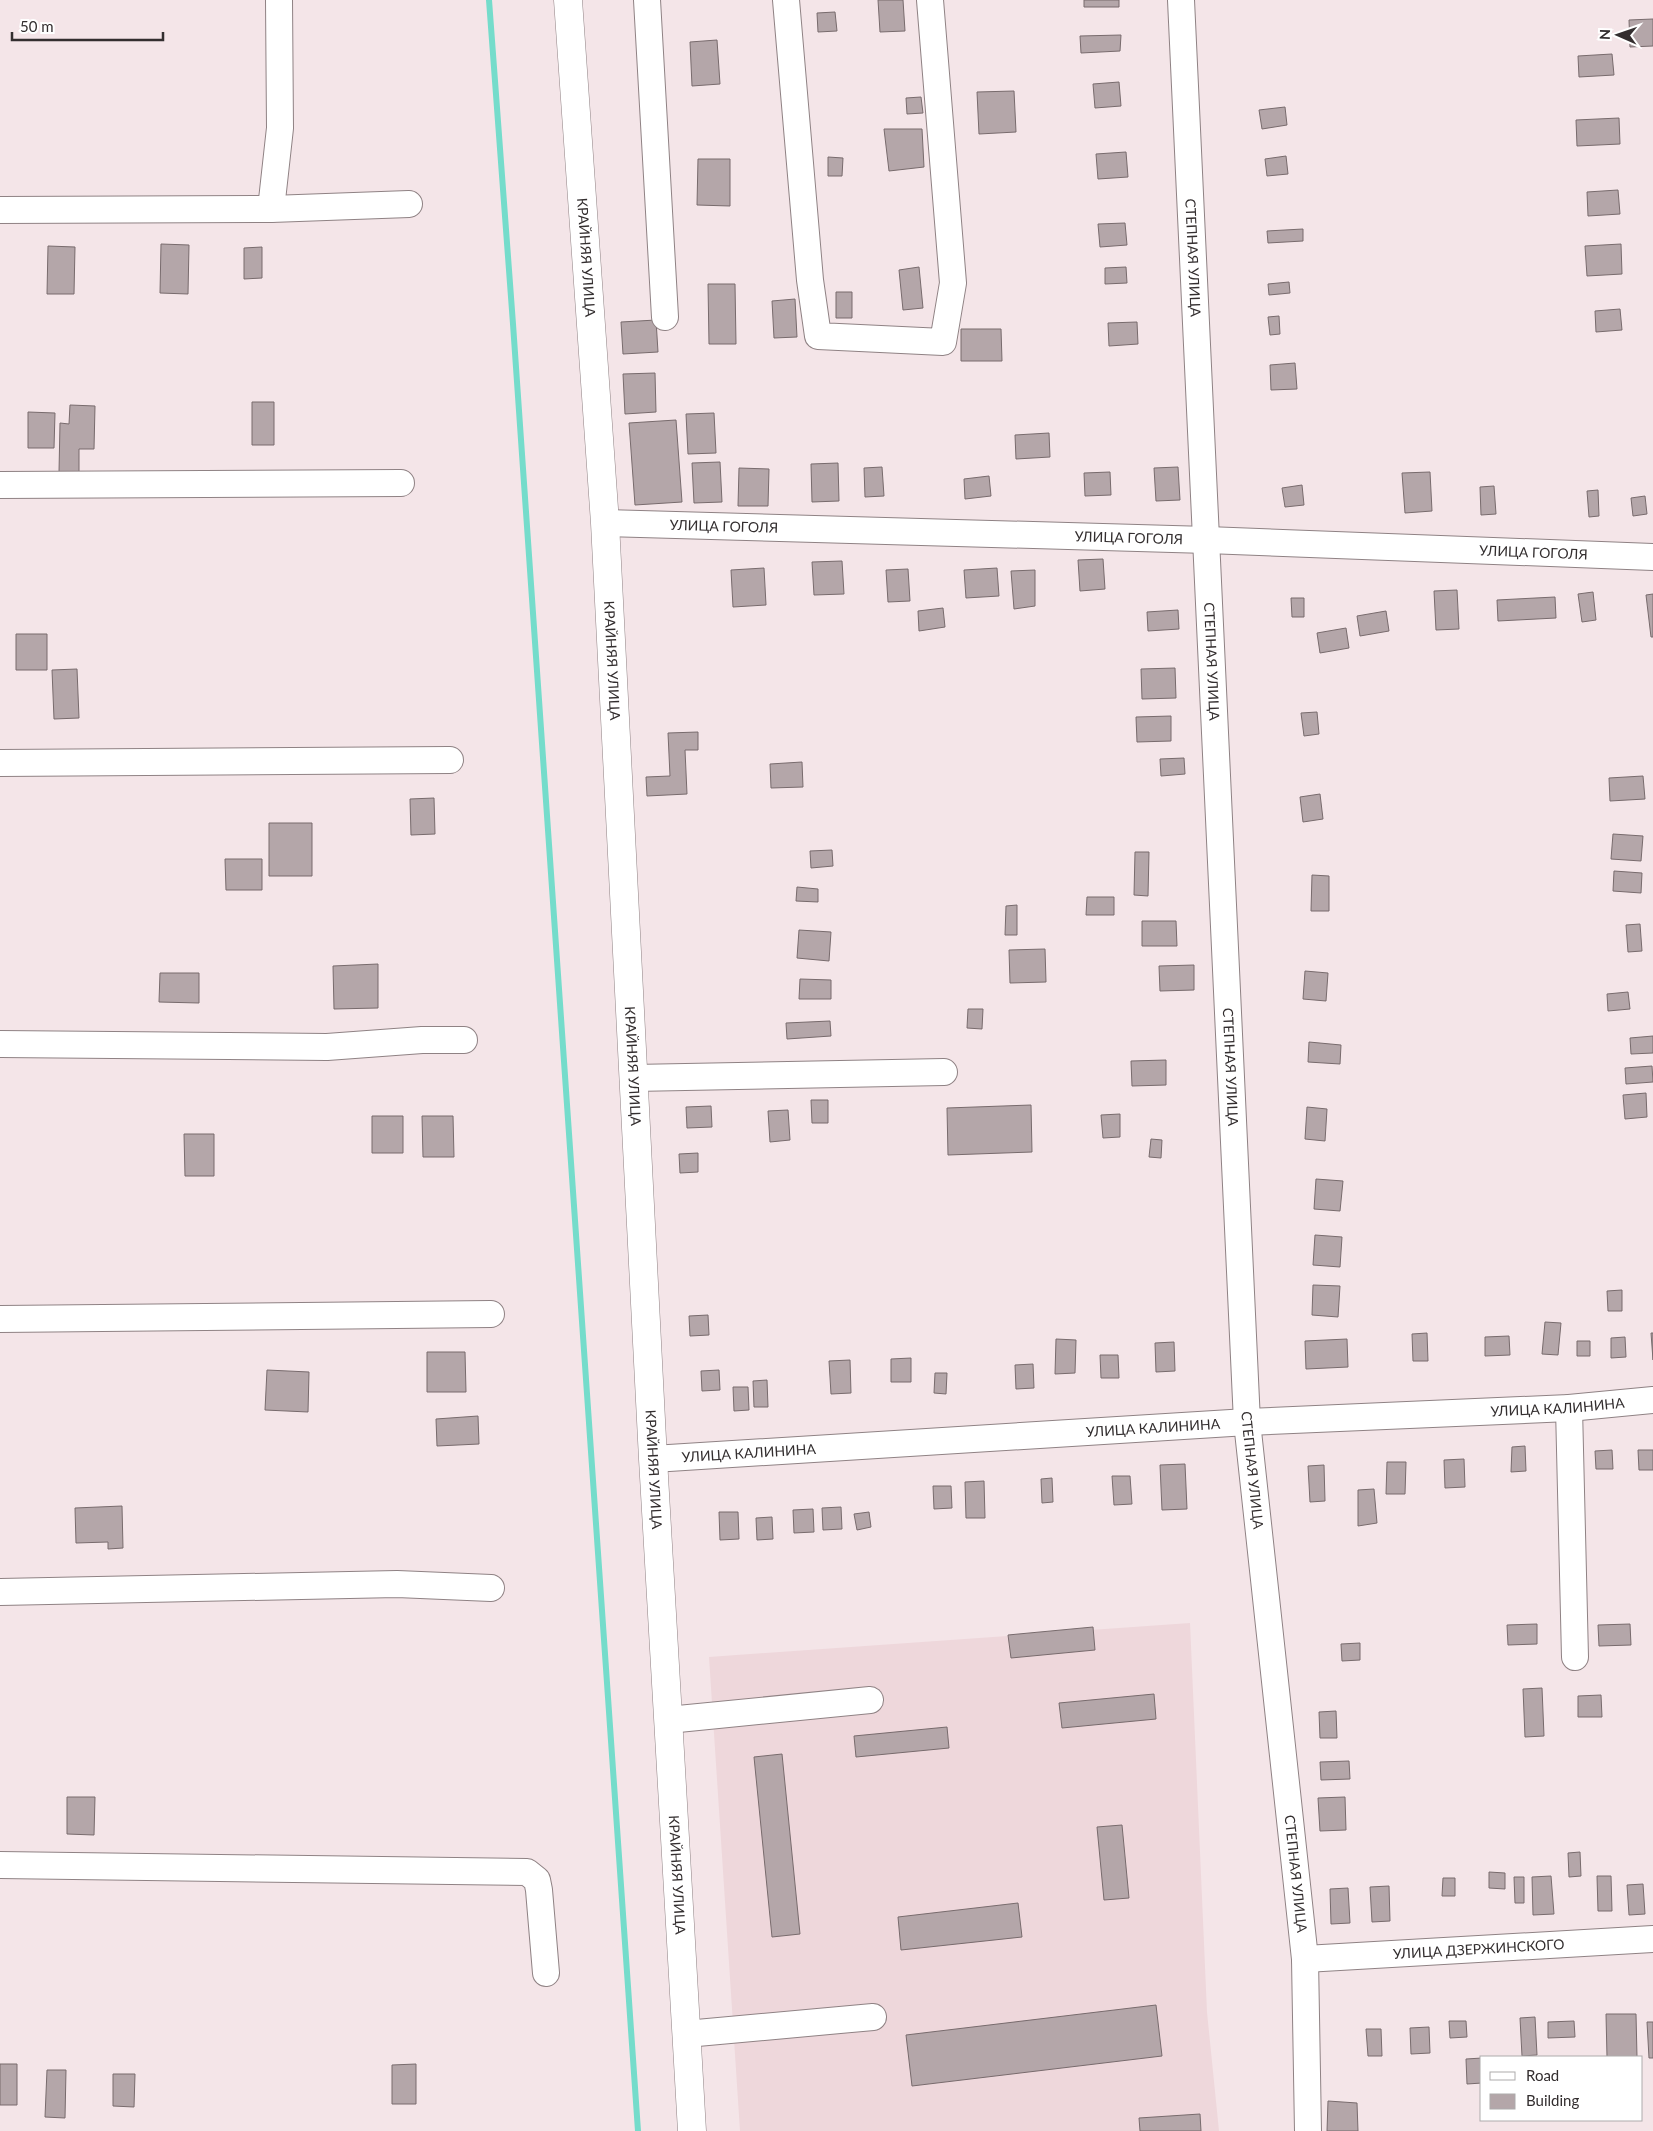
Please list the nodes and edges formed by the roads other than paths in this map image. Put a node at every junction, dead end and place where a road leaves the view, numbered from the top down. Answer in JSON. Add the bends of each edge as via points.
{"nodes":[{"id":1,"x":280,"y":0,"type":"edge"},
{"id":2,"x":568,"y":0,"type":"edge"},
{"id":3,"x":647,"y":0,"type":"edge"},
{"id":4,"x":786,"y":0,"type":"edge"},
{"id":5,"x":930,"y":0,"type":"edge"},
{"id":6,"x":1181,"y":0,"type":"edge"},
{"id":7,"x":409,"y":204,"type":"dead end"},
{"id":8,"x":271,"y":209,"type":"junction"},
{"id":9,"x":0,"y":210,"type":"edge"},
{"id":10,"x":665,"y":318,"type":"dead end"},
{"id":11,"x":401,"y":483,"type":"dead end"},
{"id":12,"x":0,"y":485,"type":"edge"},
{"id":13,"x":605,"y":523,"type":"junction"},
{"id":14,"x":1208,"y":540,"type":"junction"},
{"id":15,"x":1653,"y":556,"type":"edge"},
{"id":16,"x":450,"y":760,"type":"dead end"},
{"id":17,"x":0,"y":763,"type":"edge"},
{"id":18,"x":464,"y":1040,"type":"dead end"},
{"id":19,"x":0,"y":1044,"type":"edge"},
{"id":20,"x":944,"y":1072,"type":"dead end"},
{"id":21,"x":633,"y":1078,"type":"junction"},
{"id":22,"x":491,"y":1314,"type":"dead end"},
{"id":23,"x":0,"y":1319,"type":"edge"},
{"id":24,"x":1653,"y":1400,"type":"edge"},
{"id":25,"x":1569,"y":1408,"type":"junction"},
{"id":26,"x":1247,"y":1422,"type":"junction"},
{"id":27,"x":653,"y":1459,"type":"junction"},
{"id":28,"x":491,"y":1588,"type":"dead end"},
{"id":29,"x":0,"y":1592,"type":"edge"},
{"id":30,"x":1575,"y":1657,"type":"dead end"},
{"id":31,"x":870,"y":1700,"type":"dead end"},
{"id":32,"x":668,"y":1720,"type":"junction"},
{"id":33,"x":0,"y":1866,"type":"edge"},
{"id":34,"x":1653,"y":1939,"type":"edge"},
{"id":35,"x":1305,"y":1959,"type":"junction"},
{"id":36,"x":546,"y":1973,"type":"dead end"},
{"id":37,"x":872,"y":2017,"type":"dead end"},
{"id":38,"x":686,"y":2034,"type":"junction"},
{"id":39,"x":692,"y":2131,"type":"edge"},
{"id":40,"x":1308,"y":2131,"type":"edge"}],
"edges":[{"from":1,"to":8,"type":"street","via":[[280,128]]},
{"from":2,"to":13,"type":"main road","name":"КРАЙНЯЯ УЛИЦА"},
{"from":3,"to":10,"type":"street"},
{"from":4,"to":5,"type":"street","via":[[810,280],[818,336],[943,342],[953,283]]},
{"from":6,"to":14,"type":"street","name":"СТЕПНАЯ УЛИЦА"},
{"from":7,"to":8,"type":"street"},
{"from":8,"to":9,"type":"street"},
{"from":11,"to":12,"type":"street"},
{"from":13,"to":14,"type":"street","name":"УЛИЦА ГОГОЛЯ"},
{"from":13,"to":21,"type":"main road","name":"КРАЙНЯЯ УЛИЦА"},
{"from":14,"to":15,"type":"street","name":"УЛИЦА ГОГОЛЯ"},
{"from":14,"to":26,"type":"street","name":"СТЕПНАЯ УЛИЦА"},
{"from":16,"to":17,"type":"street"},
{"from":18,"to":19,"type":"street","via":[[327,1047]]},
{"from":20,"to":21,"type":"street"},
{"from":21,"to":27,"type":"main road","name":"КРАЙНЯЯ УЛИЦА"},
{"from":22,"to":23,"type":"street"},
{"from":24,"to":25,"type":"street","name":"УЛИЦА КАЛИНИНА"},
{"from":25,"to":26,"type":"street","name":"УЛИЦА КАЛИНИНА"},
{"from":25,"to":30,"type":"street"},
{"from":26,"to":27,"type":"street","name":"УЛИЦА КАЛИНИНА"},
{"from":26,"to":35,"type":"street","name":"СТЕПНАЯ УЛИЦА"},
{"from":27,"to":32,"type":"main road","name":"КРАЙНЯЯ УЛИЦА"},
{"from":28,"to":29,"type":"street","via":[[397,1584]]},
{"from":31,"to":32,"type":"street"},
{"from":32,"to":38,"type":"main road","name":"КРАЙНЯЯ УЛИЦА"},
{"from":33,"to":36,"type":"street","via":[[527,1872],[538,1880],[540,1890]]},
{"from":34,"to":35,"type":"street","name":"УЛИЦА ДЗЕРЖИНСКОГО"},
{"from":35,"to":40,"type":"street","name":"СТЕПНАЯ УЛИЦА"},
{"from":37,"to":38,"type":"street"},
{"from":38,"to":39,"type":"main road","name":"КРАЙНЯЯ УЛИЦА"}]}
